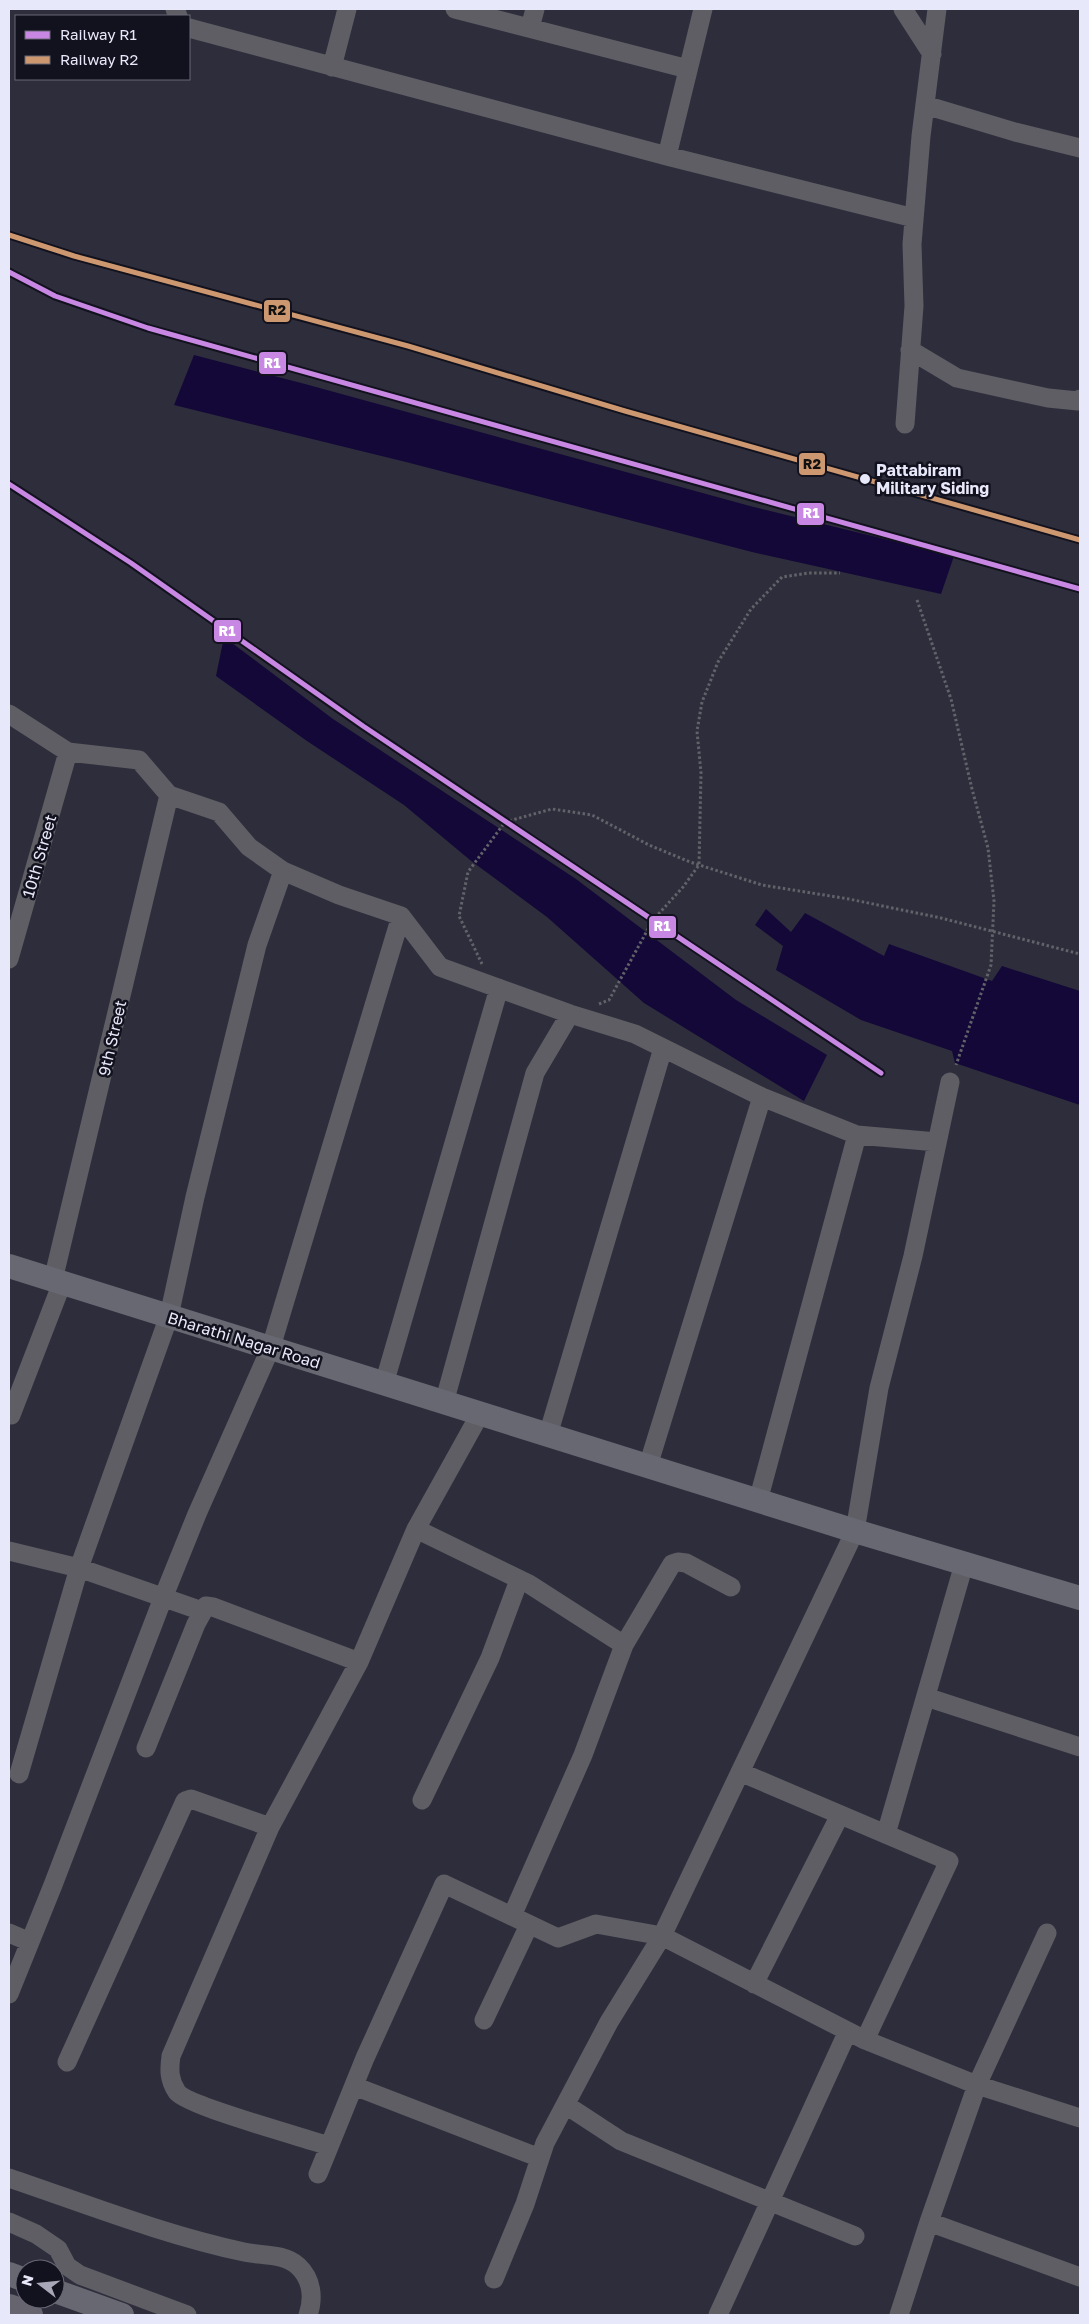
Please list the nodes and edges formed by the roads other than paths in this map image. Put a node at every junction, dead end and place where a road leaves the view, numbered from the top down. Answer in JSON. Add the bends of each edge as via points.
{"nodes":[{"id":1,"x":347,"y":9,"type":"edge"},
{"id":2,"x":455,"y":9,"type":"edge"},
{"id":3,"x":535,"y":9,"type":"edge"},
{"id":4,"x":702,"y":9,"type":"edge"},
{"id":5,"x":903,"y":9,"type":"edge"},
{"id":6,"x":938,"y":9,"type":"edge"},
{"id":7,"x":190,"y":28,"type":"edge"},
{"id":8,"x":530,"y":28,"type":"junction"},
{"id":9,"x":932,"y":54,"type":"junction"},
{"id":10,"x":332,"y":67,"type":"junction"},
{"id":11,"x":688,"y":69,"type":"junction"},
{"id":12,"x":925,"y":105,"type":"junction"},
{"id":13,"x":1080,"y":148,"type":"edge"},
{"id":14,"x":667,"y":156,"type":"junction"},
{"id":15,"x":914,"y":218,"type":"junction"},
{"id":16,"x":910,"y":350,"type":"junction"},
{"id":17,"x":1080,"y":399,"type":"edge"},
{"id":18,"x":905,"y":424,"type":"dead end"},
{"id":19,"x":9,"y":714,"type":"edge"},
{"id":20,"x":68,"y":752,"type":"junction"},
{"id":21,"x":169,"y":796,"type":"junction"},
{"id":22,"x":283,"y":871,"type":"junction"},
{"id":23,"x":401,"y":916,"type":"junction"},
{"id":24,"x":9,"y":959,"type":"edge"},
{"id":25,"x":499,"y":988,"type":"junction"},
{"id":26,"x":570,"y":1014,"type":"junction"},
{"id":27,"x":662,"y":1048,"type":"junction"},
{"id":28,"x":950,"y":1082,"type":"road end"},
{"id":29,"x":762,"y":1097,"type":"junction"},
{"id":30,"x":857,"y":1135,"type":"junction"},
{"id":31,"x":938,"y":1142,"type":"junction"},
{"id":32,"x":9,"y":1266,"type":"edge"},
{"id":33,"x":57,"y":1282,"type":"junction"},
{"id":34,"x":168,"y":1316,"type":"junction"},
{"id":35,"x":271,"y":1347,"type":"junction"},
{"id":36,"x":384,"y":1384,"type":"junction"},
{"id":37,"x":444,"y":1403,"type":"junction"},
{"id":38,"x":480,"y":1414,"type":"junction"},
{"id":39,"x":9,"y":1418,"type":"edge"},
{"id":40,"x":548,"y":1435,"type":"junction"},
{"id":41,"x":648,"y":1466,"type":"junction"},
{"id":42,"x":758,"y":1501,"type":"junction"},
{"id":43,"x":416,"y":1529,"type":"junction"},
{"id":44,"x":855,"y":1531,"type":"junction"},
{"id":45,"x":9,"y":1550,"type":"edge"},
{"id":46,"x":964,"y":1564,"type":"junction"},
{"id":47,"x":79,"y":1568,"type":"junction"},
{"id":48,"x":519,"y":1580,"type":"junction"},
{"id":49,"x":731,"y":1588,"type":"dead end"},
{"id":50,"x":163,"y":1598,"type":"junction"},
{"id":51,"x":1080,"y":1598,"type":"edge"},
{"id":52,"x":202,"y":1611,"type":"junction"},
{"id":53,"x":624,"y":1645,"type":"junction"},
{"id":54,"x":359,"y":1662,"type":"junction"},
{"id":55,"x":926,"y":1697,"type":"junction"},
{"id":56,"x":1080,"y":1747,"type":"edge"},
{"id":57,"x":146,"y":1748,"type":"dead end"},
{"id":58,"x":740,"y":1772,"type":"junction"},
{"id":59,"x":19,"y":1774,"type":"dead end"},
{"id":60,"x":422,"y":1800,"type":"dead end"},
{"id":61,"x":840,"y":1815,"type":"junction"},
{"id":62,"x":270,"y":1827,"type":"junction"},
{"id":63,"x":886,"y":1834,"type":"junction"},
{"id":64,"x":512,"y":1916,"type":"junction"},
{"id":65,"x":529,"y":1925,"type":"junction"},
{"id":66,"x":9,"y":1933,"type":"edge"},
{"id":67,"x":1047,"y":1933,"type":"dead end"},
{"id":68,"x":662,"y":1936,"type":"junction"},
{"id":69,"x":30,"y":1942,"type":"junction"},
{"id":70,"x":754,"y":1984,"type":"junction"},
{"id":71,"x":9,"y":1994,"type":"edge"},
{"id":72,"x":484,"y":2020,"type":"dead end"},
{"id":73,"x":847,"y":2032,"type":"junction"},
{"id":74,"x":865,"y":2040,"type":"junction"},
{"id":75,"x":67,"y":2062,"type":"dead end"},
{"id":76,"x":976,"y":2085,"type":"junction"},
{"id":77,"x":354,"y":2086,"type":"junction"},
{"id":78,"x":566,"y":2105,"type":"junction"},
{"id":79,"x":1080,"y":2118,"type":"edge"},
{"id":80,"x":330,"y":2146,"type":"junction"},
{"id":81,"x":540,"y":2158,"type":"junction"},
{"id":82,"x":318,"y":2174,"type":"dead end"},
{"id":83,"x":9,"y":2178,"type":"edge"},
{"id":84,"x":770,"y":2200,"type":"junction"},
{"id":85,"x":9,"y":2222,"type":"edge"},
{"id":86,"x":929,"y":2222,"type":"junction"},
{"id":87,"x":855,"y":2236,"type":"dead end"},
{"id":88,"x":1080,"y":2277,"type":"edge"},
{"id":89,"x":494,"y":2279,"type":"dead end"},
{"id":90,"x":69,"y":2287,"type":"edge"},
{"id":91,"x":9,"y":2308,"type":"edge"},
{"id":92,"x":28,"y":2315,"type":"edge"},
{"id":93,"x":122,"y":2315,"type":"edge"},
{"id":94,"x":187,"y":2315,"type":"edge"},
{"id":95,"x":308,"y":2315,"type":"edge"},
{"id":96,"x":718,"y":2315,"type":"edge"},
{"id":97,"x":899,"y":2315,"type":"edge"}],
"edges":[{"from":1,"to":10,"type":"street"},
{"from":2,"to":8,"type":"street"},
{"from":3,"to":8,"type":"street"},
{"from":4,"to":11,"type":"street"},
{"from":5,"to":9,"type":"street"},
{"from":6,"to":9,"type":"street"},
{"from":7,"to":10,"type":"street"},
{"from":8,"to":11,"type":"street"},
{"from":9,"to":12,"type":"street"},
{"from":10,"to":14,"type":"street"},
{"from":11,"to":14,"type":"street"},
{"from":12,"to":13,"type":"street"},
{"from":12,"to":15,"type":"street"},
{"from":14,"to":15,"type":"street"},
{"from":15,"to":16,"type":"street","via":[[914,306]]},
{"from":16,"to":17,"type":"street","via":[[957,378],[1048,398]]},
{"from":16,"to":18,"type":"street"},
{"from":19,"to":20,"type":"street"},
{"from":20,"to":21,"type":"street","via":[[139,760]]},
{"from":20,"to":24,"type":"street","name":"10th Street"},
{"from":21,"to":22,"type":"street","via":[[219,812],[249,847]]},
{"from":21,"to":33,"type":"street","name":"9th Street"},
{"from":22,"to":23,"type":"street"},
{"from":22,"to":34,"type":"street","via":[[257,945]]},
{"from":23,"to":25,"type":"street","via":[[440,967]]},
{"from":23,"to":35,"type":"street"},
{"from":25,"to":26,"type":"street"},
{"from":25,"to":36,"type":"street"},
{"from":26,"to":27,"type":"street","via":[[635,1034]]},
{"from":26,"to":37,"type":"street","via":[[535,1073]]},
{"from":27,"to":29,"type":"street"},
{"from":27,"to":40,"type":"street"},
{"from":28,"to":31,"type":"street"},
{"from":29,"to":30,"type":"street"},
{"from":29,"to":41,"type":"street"},
{"from":30,"to":31,"type":"street"},
{"from":30,"to":42,"type":"street"},
{"from":31,"to":44,"type":"street","via":[[879,1388]]},
{"from":32,"to":33,"type":"main road","name":"Bharathi Nagar Road"},
{"from":33,"to":34,"type":"main road","name":"Bharathi Nagar Road"},
{"from":33,"to":39,"type":"street","name":"9th Street"},
{"from":34,"to":35,"type":"main road","name":"Bharathi Nagar Road"},
{"from":34,"to":47,"type":"street"},
{"from":35,"to":36,"type":"main road","name":"Bharathi Nagar Road"},
{"from":35,"to":50,"type":"street"},
{"from":36,"to":37,"type":"main road","name":"Bharathi Nagar Road"},
{"from":37,"to":38,"type":"main road","name":"Bharathi Nagar Road"},
{"from":38,"to":40,"type":"main road","name":"Bharathi Nagar Road"},
{"from":38,"to":43,"type":"street"},
{"from":40,"to":41,"type":"main road","name":"Bharathi Nagar Road"},
{"from":41,"to":42,"type":"main road","name":"Bharathi Nagar Road"},
{"from":42,"to":44,"type":"main road","name":"Bharathi Nagar Road"},
{"from":43,"to":48,"type":"street"},
{"from":43,"to":54,"type":"street"},
{"from":44,"to":46,"type":"main road","name":"Bharathi Nagar Road"},
{"from":44,"to":58,"type":"street"},
{"from":45,"to":47,"type":"street"},
{"from":46,"to":51,"type":"main road","name":"Bharathi Nagar Road"},
{"from":46,"to":55,"type":"street"},
{"from":47,"to":50,"type":"street"},
{"from":47,"to":59,"type":"street"},
{"from":48,"to":53,"type":"street"},
{"from":48,"to":60,"type":"street","via":[[490,1658]]},
{"from":49,"to":53,"type":"street","via":[[686,1563],[672,1564]]},
{"from":50,"to":52,"type":"street"},
{"from":50,"to":69,"type":"street"},
{"from":52,"to":54,"type":"street","via":[[206,1606],[213,1606]]},
{"from":52,"to":57,"type":"street"},
{"from":53,"to":64,"type":"street","via":[[583,1755]]},
{"from":54,"to":62,"type":"street"},
{"from":55,"to":56,"type":"street"},
{"from":55,"to":63,"type":"street"},
{"from":58,"to":61,"type":"street"},
{"from":58,"to":68,"type":"street"},
{"from":61,"to":63,"type":"street"},
{"from":61,"to":70,"type":"street"},
{"from":62,"to":75,"type":"street","via":[[191,1799],[185,1801]]},
{"from":62,"to":80,"type":"street","via":[[175,2047],[168,2072],[178,2094],[206,2108]]},
{"from":63,"to":74,"type":"street","via":[[949,1861]]},
{"from":64,"to":65,"type":"street"},
{"from":64,"to":77,"type":"street","via":[[444,1884]]},
{"from":65,"to":68,"type":"street","via":[[558,1938],[596,1924]]},
{"from":65,"to":72,"type":"street"},
{"from":66,"to":69,"type":"street"},
{"from":67,"to":76,"type":"street"},
{"from":68,"to":70,"type":"street"},
{"from":68,"to":78,"type":"street","via":[[610,2022]]},
{"from":69,"to":71,"type":"street"},
{"from":70,"to":73,"type":"street"},
{"from":73,"to":74,"type":"street"},
{"from":73,"to":84,"type":"street"},
{"from":74,"to":76,"type":"street"},
{"from":76,"to":79,"type":"street"},
{"from":76,"to":86,"type":"street"},
{"from":77,"to":80,"type":"street"},
{"from":77,"to":81,"type":"street"},
{"from":78,"to":81,"type":"street"},
{"from":78,"to":84,"type":"street","via":[[621,2141]]},
{"from":80,"to":82,"type":"street"},
{"from":81,"to":89,"type":"street"},
{"from":83,"to":95,"type":"street","via":[[176,2235],[245,2253],[278,2257],[298,2266],[310,2284]]},
{"from":84,"to":87,"type":"street"},
{"from":84,"to":96,"type":"street"},
{"from":85,"to":90,"type":"street","via":[[36,2234],[58,2249],[67,2266]]},
{"from":86,"to":88,"type":"street"},
{"from":86,"to":97,"type":"street"},
{"from":90,"to":93,"type":"main road"},
{"from":90,"to":94,"type":"street"},
{"from":91,"to":92,"type":"highway"}]}
